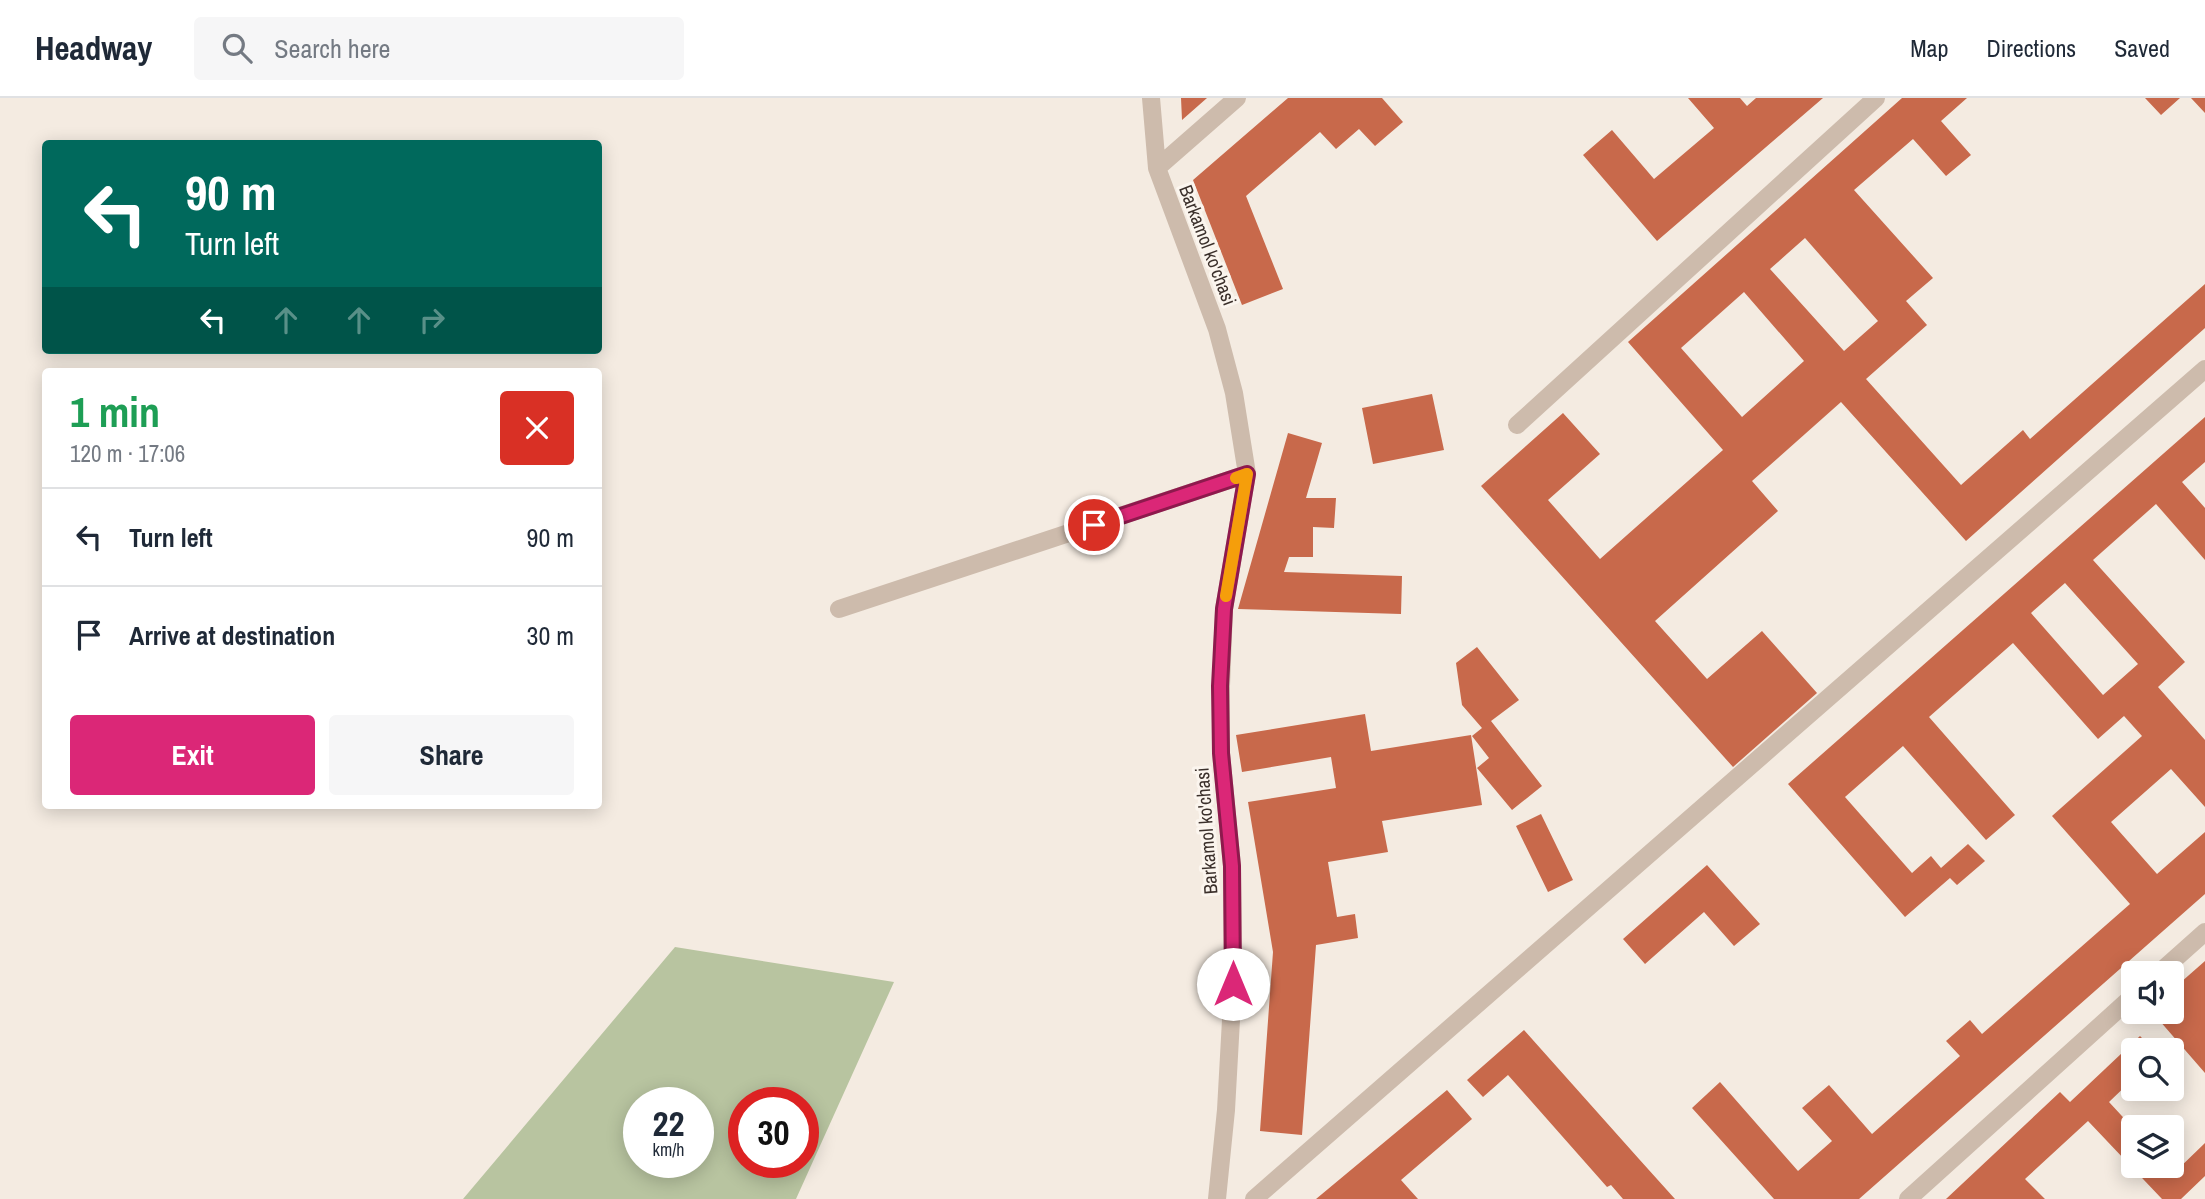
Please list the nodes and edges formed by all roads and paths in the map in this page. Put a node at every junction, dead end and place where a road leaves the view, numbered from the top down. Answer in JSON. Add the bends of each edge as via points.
{"nodes":[{"id":1,"x":1151,"y":98,"type":"edge"},
{"id":2,"x":1237,"y":98,"type":"edge"},
{"id":3,"x":1876,"y":98,"type":"edge"},
{"id":4,"x":1157,"y":168,"type":"junction"},
{"id":5,"x":2205,"y":369,"type":"edge"},
{"id":6,"x":1517,"y":425,"type":"dead end"},
{"id":7,"x":1247,"y":474,"type":"junction"},
{"id":8,"x":839,"y":609,"type":"dead end"},
{"id":9,"x":2205,"y":932,"type":"edge"},
{"id":10,"x":2172,"y":961,"type":"edge"},
{"id":11,"x":2121,"y":1007,"type":"edge"},
{"id":12,"x":1217,"y":1199,"type":"edge"},
{"id":13,"x":1254,"y":1199,"type":"edge"},
{"id":14,"x":1908,"y":1199,"type":"edge"}],
"edges":[{"from":1,"to":4,"type":"street","name":"Barkamol ko'chasi"},
{"from":2,"to":4,"type":"street"},
{"from":3,"to":6,"type":"street"},
{"from":4,"to":7,"type":"street","name":"Barkamol ko'chasi","via":[[1217,329],[1234,393]]},
{"from":5,"to":13,"type":"street"},
{"from":7,"to":8,"type":"street"},
{"from":7,"to":12,"type":"street","name":"Barkamol ko'chasi","via":[[1224,609],[1220,686],[1232,866],[1233,984]]},
{"from":9,"to":10,"type":"street"},
{"from":11,"to":14,"type":"street"}]}
